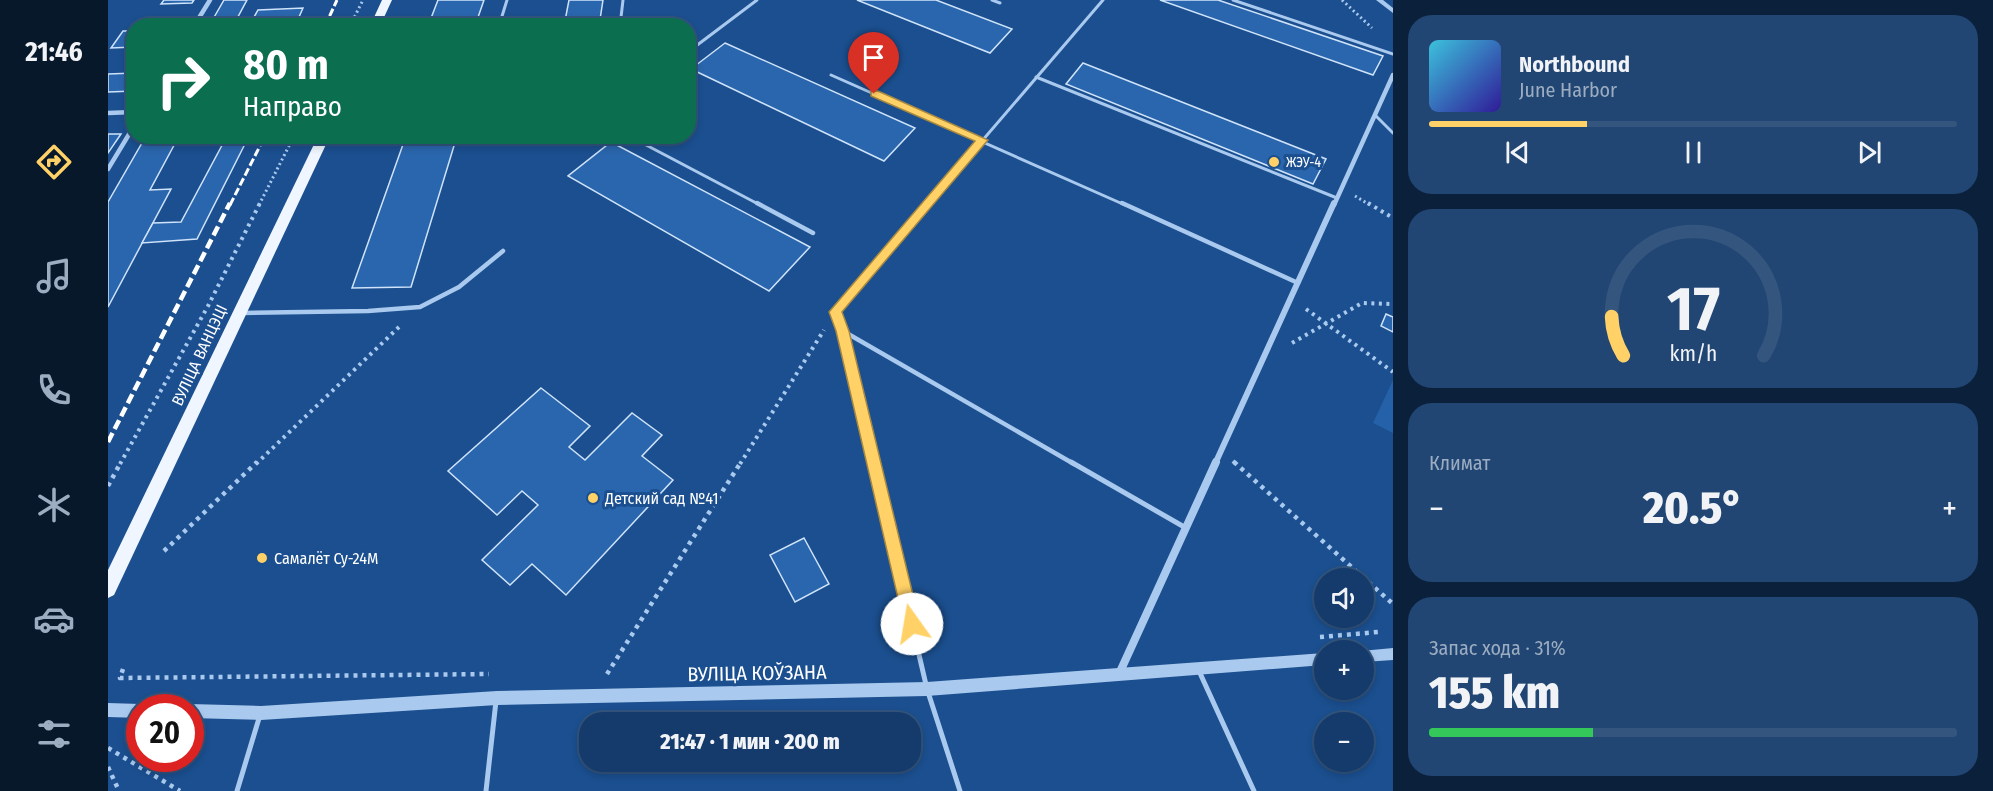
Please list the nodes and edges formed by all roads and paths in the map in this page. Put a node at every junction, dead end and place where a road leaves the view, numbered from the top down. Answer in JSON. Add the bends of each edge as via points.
{"nodes":[{"id":1,"x":210,"y":0,"type":"edge"},
{"id":2,"x":363,"y":0,"type":"edge"},
{"id":3,"x":387,"y":0,"type":"edge"},
{"id":4,"x":507,"y":0,"type":"edge"},
{"id":5,"x":623,"y":0,"type":"edge"},
{"id":6,"x":757,"y":0,"type":"edge"},
{"id":7,"x":992,"y":0,"type":"edge"},
{"id":8,"x":1103,"y":0,"type":"edge"},
{"id":9,"x":1233,"y":0,"type":"edge"},
{"id":10,"x":1342,"y":0,"type":"edge"},
{"id":11,"x":1379,"y":0,"type":"edge"},
{"id":12,"x":1000,"y":3,"type":"dead end"},
{"id":13,"x":1393,"y":11,"type":"edge"},
{"id":14,"x":199,"y":18,"type":"edge"},
{"id":15,"x":354,"y":18,"type":"edge"},
{"id":16,"x":379,"y":18,"type":"edge"},
{"id":17,"x":502,"y":18,"type":"edge"},
{"id":18,"x":621,"y":18,"type":"edge"},
{"id":19,"x":1375,"y":31,"type":"dead end"},
{"id":20,"x":696,"y":46,"type":"edge"},
{"id":21,"x":1393,"y":54,"type":"edge"},
{"id":22,"x":831,"y":75,"type":"dead end"},
{"id":23,"x":1393,"y":75,"type":"edge"},
{"id":24,"x":1036,"y":77,"type":"junction"},
{"id":25,"x":126,"y":112,"type":"edge"},
{"id":26,"x":108,"y":113,"type":"edge"},
{"id":27,"x":1375,"y":115,"type":"junction"},
{"id":28,"x":1393,"y":133,"type":"edge"},
{"id":29,"x":126,"y":139,"type":"edge"},
{"id":30,"x":982,"y":140,"type":"junction"},
{"id":31,"x":290,"y":144,"type":"edge"},
{"id":32,"x":320,"y":144,"type":"edge"},
{"id":33,"x":644,"y":144,"type":"edge"},
{"id":34,"x":108,"y":169,"type":"edge"},
{"id":35,"x":1341,"y":188,"type":"junction"},
{"id":36,"x":1337,"y":198,"type":"junction"},
{"id":37,"x":1393,"y":218,"type":"edge"},
{"id":38,"x":813,"y":233,"type":"dead end"},
{"id":39,"x":503,"y":251,"type":"dead end"},
{"id":40,"x":1298,"y":283,"type":"junction"},
{"id":41,"x":1393,"y":304,"type":"edge"},
{"id":42,"x":420,"y":307,"type":"junction"},
{"id":43,"x":1306,"y":309,"type":"dead end"},
{"id":44,"x":835,"y":312,"type":"junction"},
{"id":45,"x":239,"y":313,"type":"junction"},
{"id":46,"x":1327,"y":324,"type":"junction"},
{"id":47,"x":843,"y":331,"type":"junction"},
{"id":48,"x":1292,"y":343,"type":"dead end"},
{"id":49,"x":1393,"y":372,"type":"edge"},
{"id":50,"x":1222,"y":450,"type":"junction"},
{"id":51,"x":108,"y":486,"type":"edge"},
{"id":52,"x":1186,"y":528,"type":"junction"},
{"id":53,"x":164,"y":551,"type":"dead end"},
{"id":54,"x":108,"y":589,"type":"edge"},
{"id":55,"x":1393,"y":604,"type":"edge"},
{"id":56,"x":1382,"y":632,"type":"dead end"},
{"id":57,"x":1313,"y":637,"type":"dead end"},
{"id":58,"x":1393,"y":654,"type":"edge"},
{"id":59,"x":1374,"y":655,"type":"edge"},
{"id":60,"x":1314,"y":660,"type":"edge"},
{"id":61,"x":1198,"y":668,"type":"junction"},
{"id":62,"x":123,"y":669,"type":"dead end"},
{"id":63,"x":596,"y":673,"type":"dead end"},
{"id":64,"x":608,"y":673,"type":"junction"},
{"id":65,"x":620,"y":673,"type":"dead end"},
{"id":66,"x":501,"y":674,"type":"dead end"},
{"id":67,"x":1119,"y":674,"type":"junction"},
{"id":68,"x":927,"y":689,"type":"junction"},
{"id":69,"x":594,"y":696,"type":"junction"},
{"id":70,"x":497,"y":698,"type":"junction"},
{"id":71,"x":108,"y":710,"type":"edge"},
{"id":72,"x":126,"y":711,"type":"edge"},
{"id":73,"x":204,"y":711,"type":"edge"},
{"id":74,"x":261,"y":713,"type":"junction"},
{"id":75,"x":108,"y":748,"type":"edge"},
{"id":76,"x":108,"y":767,"type":"edge"},
{"id":77,"x":119,"y":791,"type":"edge"},
{"id":78,"x":180,"y":791,"type":"edge"},
{"id":79,"x":237,"y":791,"type":"edge"},
{"id":80,"x":486,"y":791,"type":"edge"},
{"id":81,"x":960,"y":791,"type":"edge"},
{"id":82,"x":1254,"y":791,"type":"edge"}],
"edges":[{"from":1,"to":14,"type":"street"},
{"from":2,"to":15,"type":"path"},
{"from":3,"to":16,"type":"main road"},
{"from":4,"to":17,"type":"lane"},
{"from":5,"to":18,"type":"lane"},
{"from":6,"to":20,"type":"lane"},
{"from":7,"to":12,"type":"lane"},
{"from":8,"to":24,"type":"lane"},
{"from":9,"to":21,"type":"lane"},
{"from":10,"to":19,"type":"path"},
{"from":11,"to":13,"type":"street"},
{"from":22,"to":30,"type":"lane"},
{"from":23,"to":27,"type":"street"},
{"from":24,"to":30,"type":"lane"},
{"from":24,"to":36,"type":"lane"},
{"from":25,"to":26,"type":"street"},
{"from":27,"to":28,"type":"lane"},
{"from":27,"to":35,"type":"street"},
{"from":29,"to":34,"type":"street"},
{"from":30,"to":40,"type":"lane"},
{"from":30,"to":44,"type":"lane"},
{"from":31,"to":51,"type":"path","via":[[208,306]]},
{"from":32,"to":45,"type":"main road","name":"ВУЛІЦА ВАНЦЭЦІ"},
{"from":33,"to":38,"type":"lane"},
{"from":35,"to":36,"type":"street"},
{"from":35,"to":37,"type":"path"},
{"from":36,"to":40,"type":"street"},
{"from":39,"to":42,"type":"lane","via":[[459,287]]},
{"from":40,"to":50,"type":"street"},
{"from":41,"to":46,"type":"path","via":[[1362,303]]},
{"from":42,"to":45,"type":"lane"},
{"from":42,"to":53,"type":"path"},
{"from":43,"to":46,"type":"path"},
{"from":44,"to":47,"type":"lane"},
{"from":44,"to":64,"type":"path"},
{"from":45,"to":54,"type":"main road","name":"ВУЛІЦА ВАНЦЭЦІ"},
{"from":46,"to":48,"type":"path"},
{"from":46,"to":49,"type":"path"},
{"from":47,"to":52,"type":"lane"},
{"from":47,"to":68,"type":"lane"},
{"from":50,"to":52,"type":"street"},
{"from":50,"to":55,"type":"path"},
{"from":52,"to":67,"type":"street"},
{"from":56,"to":57,"type":"path"},
{"from":58,"to":59,"type":"street"},
{"from":60,"to":61,"type":"street","name":"ВУЛІЦА КОЎЗАНА"},
{"from":61,"to":67,"type":"street","name":"ВУЛІЦА КОЎЗАНА"},
{"from":61,"to":82,"type":"lane"},
{"from":62,"to":66,"type":"path","via":[[120,678]]},
{"from":63,"to":64,"type":"path"},
{"from":64,"to":65,"type":"path"},
{"from":64,"to":69,"type":"path"},
{"from":67,"to":68,"type":"street","name":"ВУЛІЦА КОЎЗАНА"},
{"from":68,"to":69,"type":"street","name":"ВУЛІЦА КОЎЗАНА"},
{"from":68,"to":81,"type":"lane"},
{"from":69,"to":70,"type":"street","name":"ВУЛІЦА КОЎЗАНА"},
{"from":70,"to":74,"type":"street","name":"ВУЛІЦА КОЎЗАНА"},
{"from":70,"to":80,"type":"lane"},
{"from":71,"to":72,"type":"street"},
{"from":73,"to":74,"type":"street","name":"ВУЛІЦА КОЎЗАНА"},
{"from":74,"to":79,"type":"lane"},
{"from":75,"to":78,"type":"path"},
{"from":76,"to":77,"type":"path"}]}
